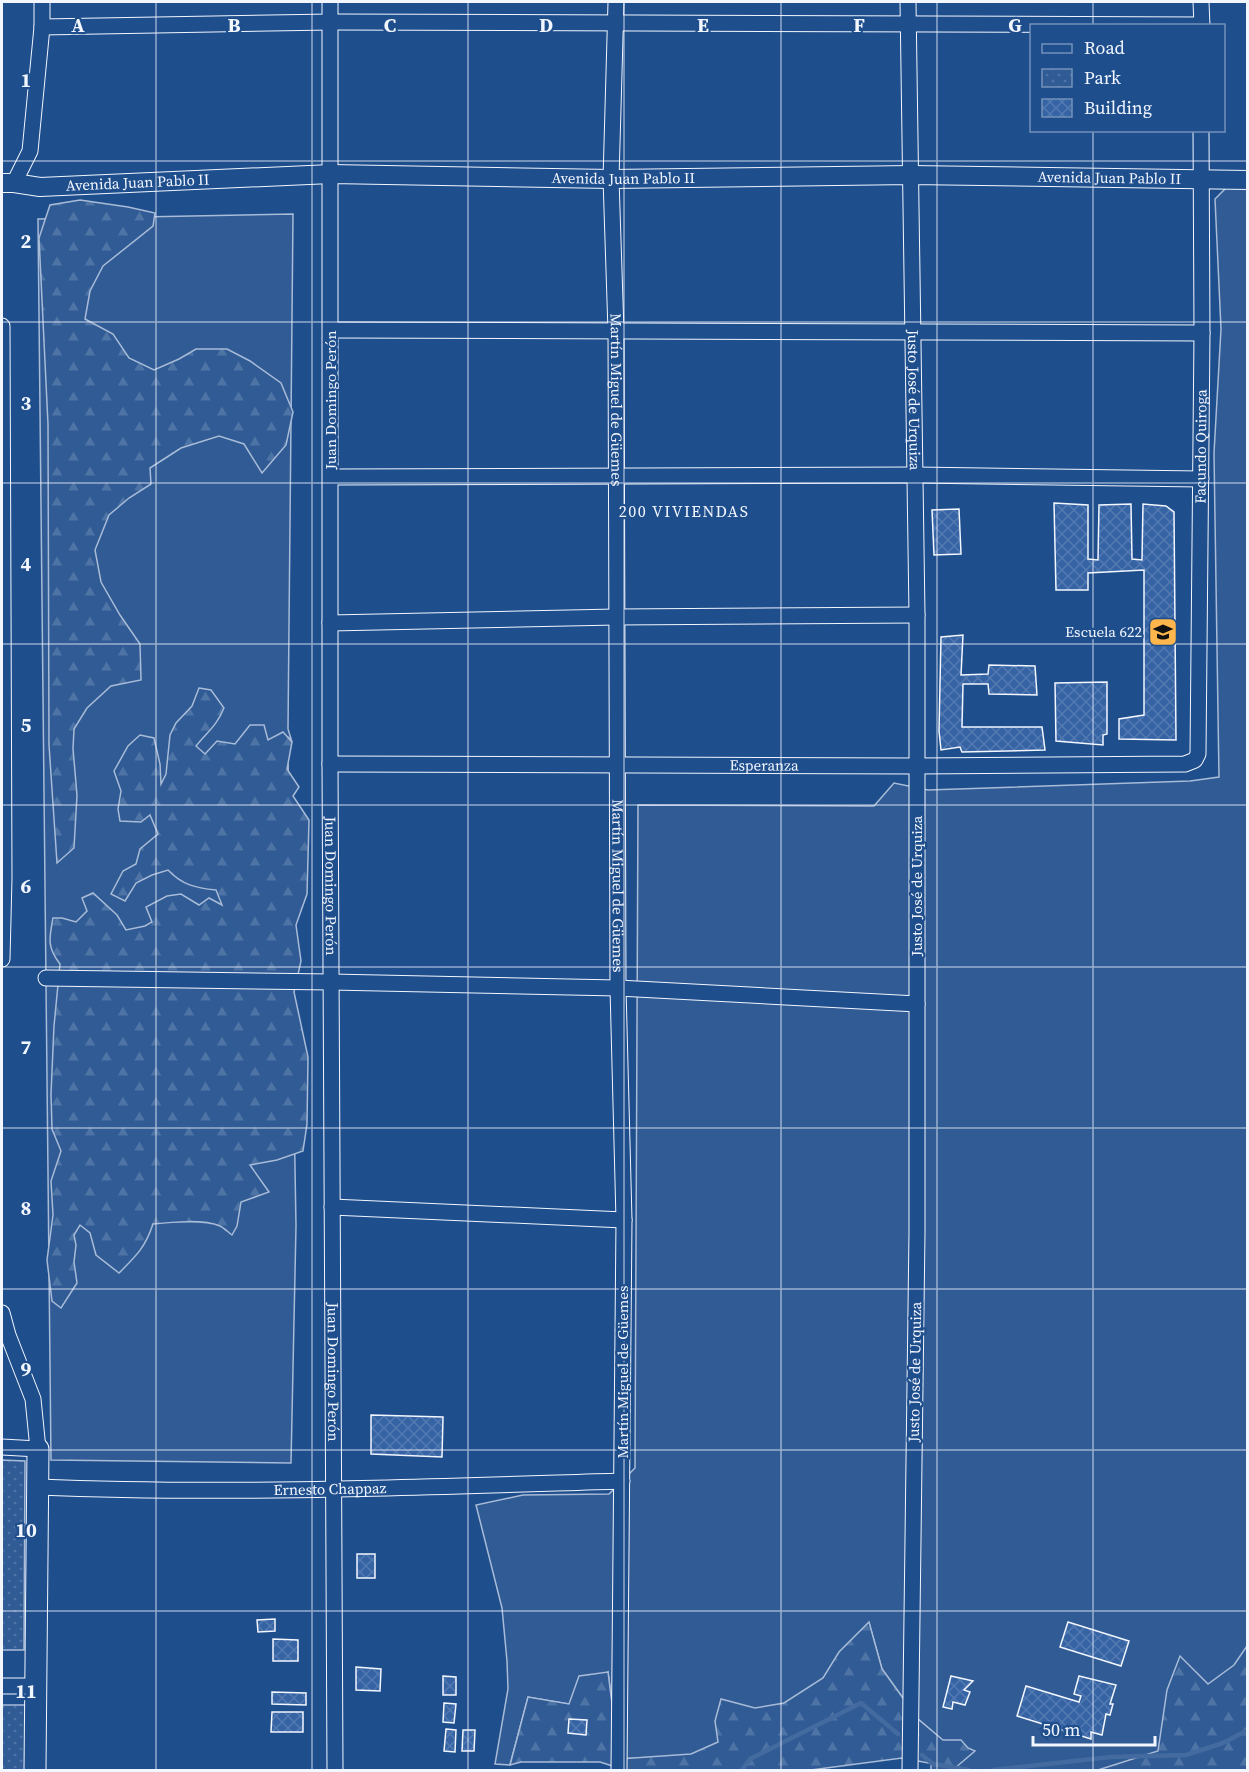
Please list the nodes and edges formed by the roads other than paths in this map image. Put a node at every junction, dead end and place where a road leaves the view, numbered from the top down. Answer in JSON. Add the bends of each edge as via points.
{"nodes":[{"id":1,"x":42,"y":2,"type":"edge"},
{"id":2,"x":330,"y":2,"type":"edge"},
{"id":3,"x":616,"y":2,"type":"edge"},
{"id":4,"x":908,"y":2,"type":"edge"},
{"id":5,"x":1201,"y":2,"type":"edge"},
{"id":6,"x":331,"y":22,"type":"junction"},
{"id":7,"x":616,"y":23,"type":"junction"},
{"id":8,"x":908,"y":24,"type":"junction"},
{"id":9,"x":1030,"y":24,"type":"edge"},
{"id":10,"x":1202,"y":24,"type":"edge"},
{"id":11,"x":42,"y":27,"type":"junction"},
{"id":12,"x":1201,"y":132,"type":"edge"},
{"id":13,"x":331,"y":174,"type":"junction"},
{"id":14,"x":911,"y":175,"type":"junction"},
{"id":15,"x":611,"y":179,"type":"junction"},
{"id":16,"x":1201,"y":180,"type":"junction"},
{"id":17,"x":1248,"y":180,"type":"edge"},
{"id":18,"x":8,"y":183,"type":"edge"},
{"id":19,"x":2,"y":326,"type":"edge"},
{"id":20,"x":331,"y":330,"type":"junction"},
{"id":21,"x":616,"y":331,"type":"junction"},
{"id":22,"x":914,"y":332,"type":"junction"},
{"id":23,"x":1202,"y":333,"type":"junction"},
{"id":24,"x":2,"y":456,"type":"edge"},
{"id":25,"x":616,"y":475,"type":"junction"},
{"id":26,"x":916,"y":475,"type":"junction"},
{"id":27,"x":331,"y":477,"type":"junction"},
{"id":28,"x":1201,"y":479,"type":"junction"},
{"id":29,"x":917,"y":615,"type":"junction"},
{"id":30,"x":616,"y":618,"type":"junction"},
{"id":31,"x":330,"y":624,"type":"junction"},
{"id":32,"x":1195,"y":760,"type":"joint"},
{"id":33,"x":330,"y":764,"type":"junction"},
{"id":34,"x":617,"y":765,"type":"junction"},
{"id":35,"x":917,"y":766,"type":"junction"},
{"id":36,"x":3,"y":878,"type":"edge"},
{"id":37,"x":2,"y":958,"type":"edge"},
{"id":38,"x":46,"y":978,"type":"dead end"},
{"id":39,"x":331,"y":982,"type":"junction"},
{"id":40,"x":618,"y":988,"type":"junction"},
{"id":41,"x":917,"y":1004,"type":"junction"},
{"id":42,"x":332,"y":1207,"type":"junction"},
{"id":43,"x":624,"y":1220,"type":"junction"},
{"id":44,"x":2,"y":1312,"type":"edge"},
{"id":45,"x":2,"y":1447,"type":"edge"},
{"id":46,"x":38,"y":1449,"type":"junction"},
{"id":47,"x":622,"y":1481,"type":"junction"},
{"id":48,"x":38,"y":1487,"type":"junction"},
{"id":49,"x":333,"y":1490,"type":"junction"},
{"id":50,"x":2,"y":1686,"type":"edge"},
{"id":51,"x":36,"y":1686,"type":"junction"},
{"id":52,"x":35,"y":1770,"type":"edge"},
{"id":53,"x":335,"y":1770,"type":"edge"},
{"id":54,"x":620,"y":1770,"type":"edge"},
{"id":55,"x":910,"y":1770,"type":"edge"}],
"edges":[{"from":1,"to":11,"type":"street"},
{"from":2,"to":6,"type":"street","name":"Juan Domingo Perón"},
{"from":3,"to":7,"type":"street","name":"Martín Miguel de Güemes"},
{"from":4,"to":8,"type":"street","name":"Justo José de Urquiza"},
{"from":5,"to":10,"type":"street"},
{"from":6,"to":7,"type":"street"},
{"from":6,"to":11,"type":"street"},
{"from":6,"to":13,"type":"street","name":"Juan Domingo Perón"},
{"from":7,"to":8,"type":"street"},
{"from":7,"to":15,"type":"street","name":"Martín Miguel de Güemes"},
{"from":8,"to":9,"type":"street"},
{"from":8,"to":14,"type":"street","name":"Justo José de Urquiza"},
{"from":11,"to":18,"type":"street","via":[[30,151]]},
{"from":12,"to":16,"type":"street","name":"Facundo Quiroga"},
{"from":13,"to":15,"type":"street","name":"Avenida Juan Pablo II"},
{"from":13,"to":18,"type":"street","name":"Avenida Juan Pablo II","via":[[40,187]]},
{"from":13,"to":20,"type":"street","name":"Juan Domingo Perón"},
{"from":14,"to":15,"type":"street","name":"Avenida Juan Pablo II"},
{"from":14,"to":16,"type":"street","name":"Avenida Juan Pablo II"},
{"from":14,"to":22,"type":"street","name":"Justo José de Urquiza"},
{"from":15,"to":21,"type":"street","name":"Martín Miguel de Güemes"},
{"from":16,"to":17,"type":"street","name":"Avenida Juan Pablo II"},
{"from":16,"to":23,"type":"street","name":"Facundo Quiroga"},
{"from":19,"to":24,"type":"street"},
{"from":20,"to":21,"type":"street"},
{"from":20,"to":27,"type":"street","name":"Juan Domingo Perón"},
{"from":21,"to":22,"type":"street"},
{"from":21,"to":25,"type":"street","name":"Martín Miguel de Güemes"},
{"from":22,"to":23,"type":"street"},
{"from":22,"to":26,"type":"street","name":"Justo José de Urquiza"},
{"from":23,"to":28,"type":"street","name":"Facundo Quiroga"},
{"from":24,"to":36,"type":"street"},
{"from":25,"to":26,"type":"street"},
{"from":25,"to":27,"type":"street"},
{"from":25,"to":30,"type":"street","name":"Martín Miguel de Güemes"},
{"from":26,"to":28,"type":"street"},
{"from":26,"to":29,"type":"street","name":"Justo José de Urquiza"},
{"from":27,"to":31,"type":"street","name":"Juan Domingo Perón"},
{"from":28,"to":32,"type":"street","name":"Facundo Quiroga"},
{"from":29,"to":30,"type":"street"},
{"from":29,"to":35,"type":"street","name":"Justo José de Urquiza"},
{"from":30,"to":31,"type":"street"},
{"from":30,"to":34,"type":"street","name":"Martín Miguel de Güemes"},
{"from":31,"to":33,"type":"street","name":"Juan Domingo Perón"},
{"from":32,"to":35,"type":"street","name":"Esperanza","via":[[1185,764]]},
{"from":33,"to":34,"type":"street","name":"Esperanza"},
{"from":33,"to":39,"type":"street","name":"Juan Domingo Perón"},
{"from":34,"to":35,"type":"street","name":"Esperanza"},
{"from":34,"to":40,"type":"street","name":"Martín Miguel de Güemes"},
{"from":35,"to":41,"type":"street","name":"Justo José de Urquiza"},
{"from":36,"to":37,"type":"street"},
{"from":38,"to":39,"type":"street"},
{"from":39,"to":40,"type":"street"},
{"from":39,"to":42,"type":"street","name":"Juan Domingo Perón"},
{"from":40,"to":41,"type":"street"},
{"from":40,"to":43,"type":"street","name":"Martín Miguel de Güemes"},
{"from":41,"to":55,"type":"street","name":"Justo José de Urquiza"},
{"from":42,"to":43,"type":"street"},
{"from":42,"to":49,"type":"street","name":"Juan Domingo Perón"},
{"from":43,"to":47,"type":"street","name":"Martín Miguel de Güemes"},
{"from":44,"to":46,"type":"street","via":[[33,1400]]},
{"from":45,"to":46,"type":"street"},
{"from":46,"to":48,"type":"main road"},
{"from":47,"to":49,"type":"street","name":"Ernesto Chappaz"},
{"from":47,"to":54,"type":"street","name":"Martín Miguel de Güemes"},
{"from":48,"to":49,"type":"street","name":"Ernesto Chappaz"},
{"from":48,"to":51,"type":"main road"},
{"from":49,"to":53,"type":"street","name":"Juan Domingo Perón"},
{"from":50,"to":51,"type":"street"},
{"from":51,"to":52,"type":"main road"}]}
